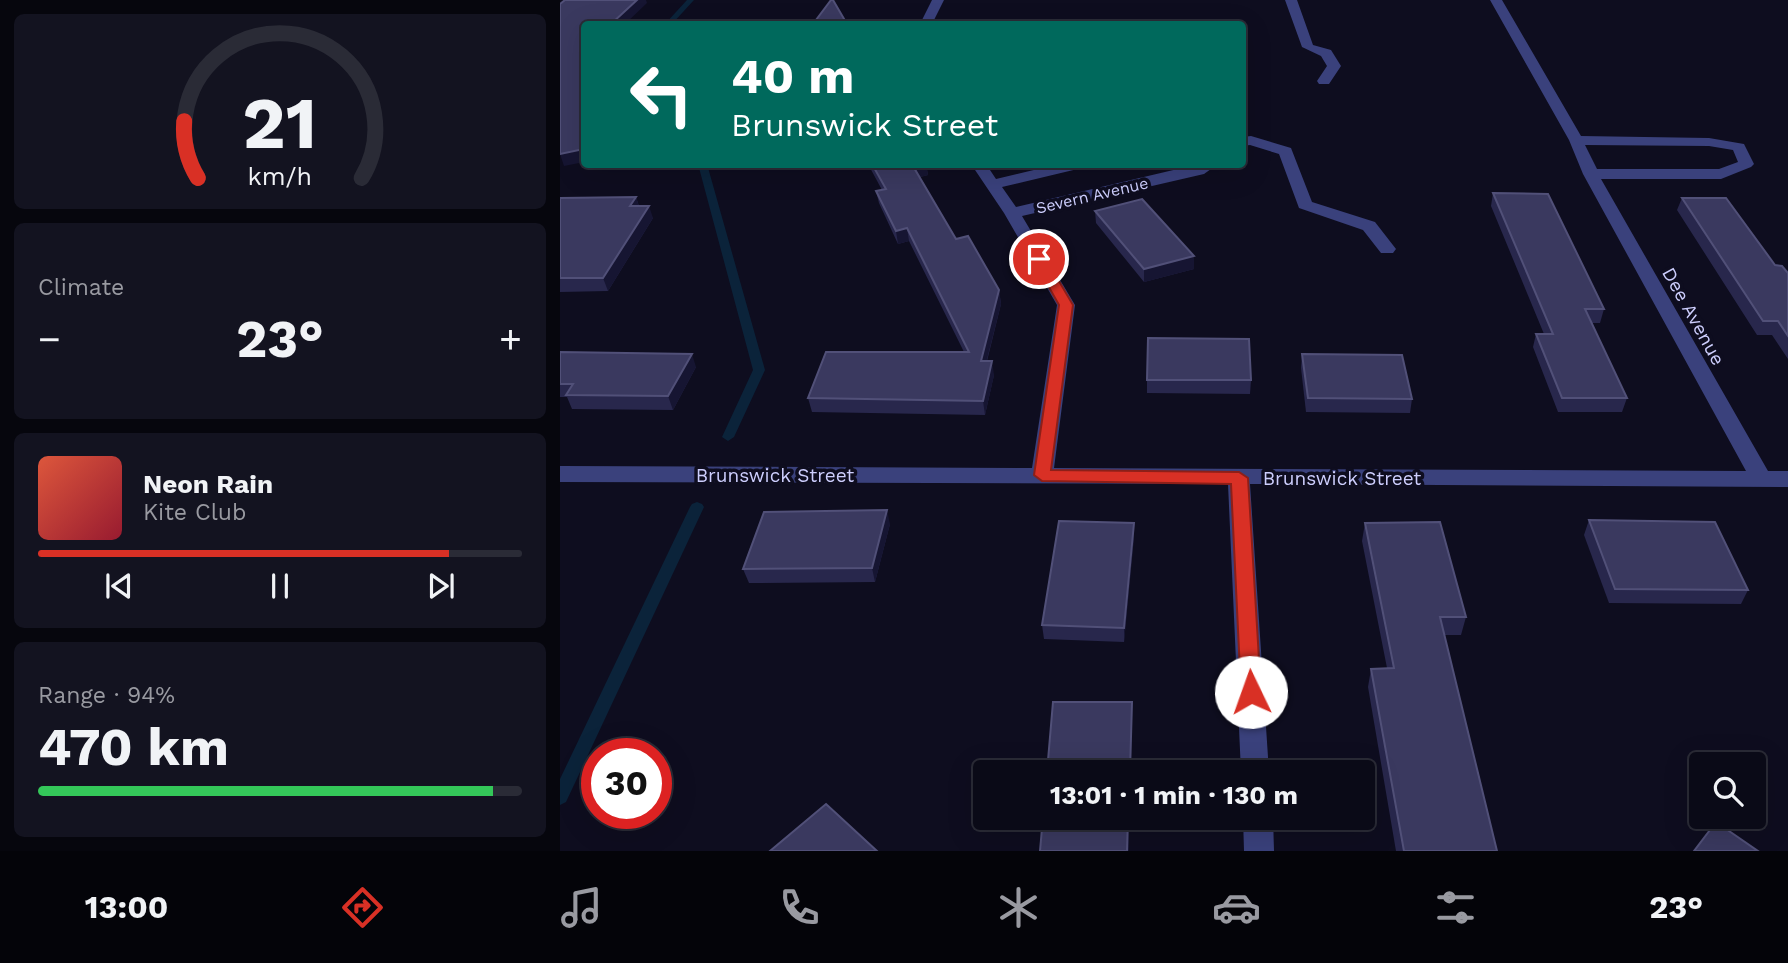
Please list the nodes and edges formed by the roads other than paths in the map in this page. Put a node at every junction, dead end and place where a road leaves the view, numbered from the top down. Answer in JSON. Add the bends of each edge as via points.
{"nodes":[{"id":1,"x":938,"y":0,"type":"edge"},
{"id":2,"x":1292,"y":0,"type":"edge"},
{"id":3,"x":1496,"y":0,"type":"edge"},
{"id":4,"x":928,"y":21,"type":"edge"},
{"id":5,"x":1324,"y":81,"type":"dead end"},
{"id":6,"x":1576,"y":140,"type":"junction"},
{"id":7,"x":1246,"y":141,"type":"edge"},
{"id":8,"x":980,"y":168,"type":"edge"},
{"id":9,"x":1064,"y":168,"type":"edge"},
{"id":10,"x":1204,"y":168,"type":"edge"},
{"id":11,"x":1591,"y":174,"type":"junction"},
{"id":12,"x":991,"y":185,"type":"junction"},
{"id":13,"x":1012,"y":213,"type":"junction"},
{"id":14,"x":1387,"y":249,"type":"dead end"},
{"id":15,"x":560,"y":474,"type":"edge"},
{"id":16,"x":1042,"y":475,"type":"junction"},
{"id":17,"x":1239,"y":478,"type":"junction"},
{"id":18,"x":1761,"y":479,"type":"junction"},
{"id":19,"x":1788,"y":479,"type":"edge"},
{"id":20,"x":1254,"y":760,"type":"edge"},
{"id":21,"x":1258,"y":830,"type":"edge"},
{"id":22,"x":1259,"y":851,"type":"edge"}],
"edges":[{"from":1,"to":4,"type":"street"},
{"from":2,"to":5,"type":"street","via":[[1308,47],[1326,53],[1334,66]]},
{"from":3,"to":6,"type":"street","name":"Dee Avenue"},
{"from":6,"to":11,"type":"street","name":"Dee Avenue"},
{"from":6,"to":11,"type":"street","via":[[1739,146],[1746,164],[1721,174]]},
{"from":7,"to":14,"type":"street","via":[[1286,150],[1305,205],[1368,226]]},
{"from":8,"to":12,"type":"street","name":"Severn Avenue"},
{"from":9,"to":12,"type":"street","name":"Severn Avenue"},
{"from":10,"to":13,"type":"street","name":"Severn Avenue"},
{"from":11,"to":18,"type":"street","name":"Dee Avenue"},
{"from":12,"to":13,"type":"street","name":"Severn Avenue"},
{"from":13,"to":16,"type":"street","name":"Severn Avenue","via":[[1066,305]]},
{"from":15,"to":16,"type":"street","name":"Brunswick Street"},
{"from":16,"to":17,"type":"street","name":"Brunswick Street"},
{"from":17,"to":18,"type":"street","name":"Brunswick Street"},
{"from":17,"to":20,"type":"street"},
{"from":18,"to":19,"type":"street","name":"Brunswick Street"},
{"from":21,"to":22,"type":"street"}]}
